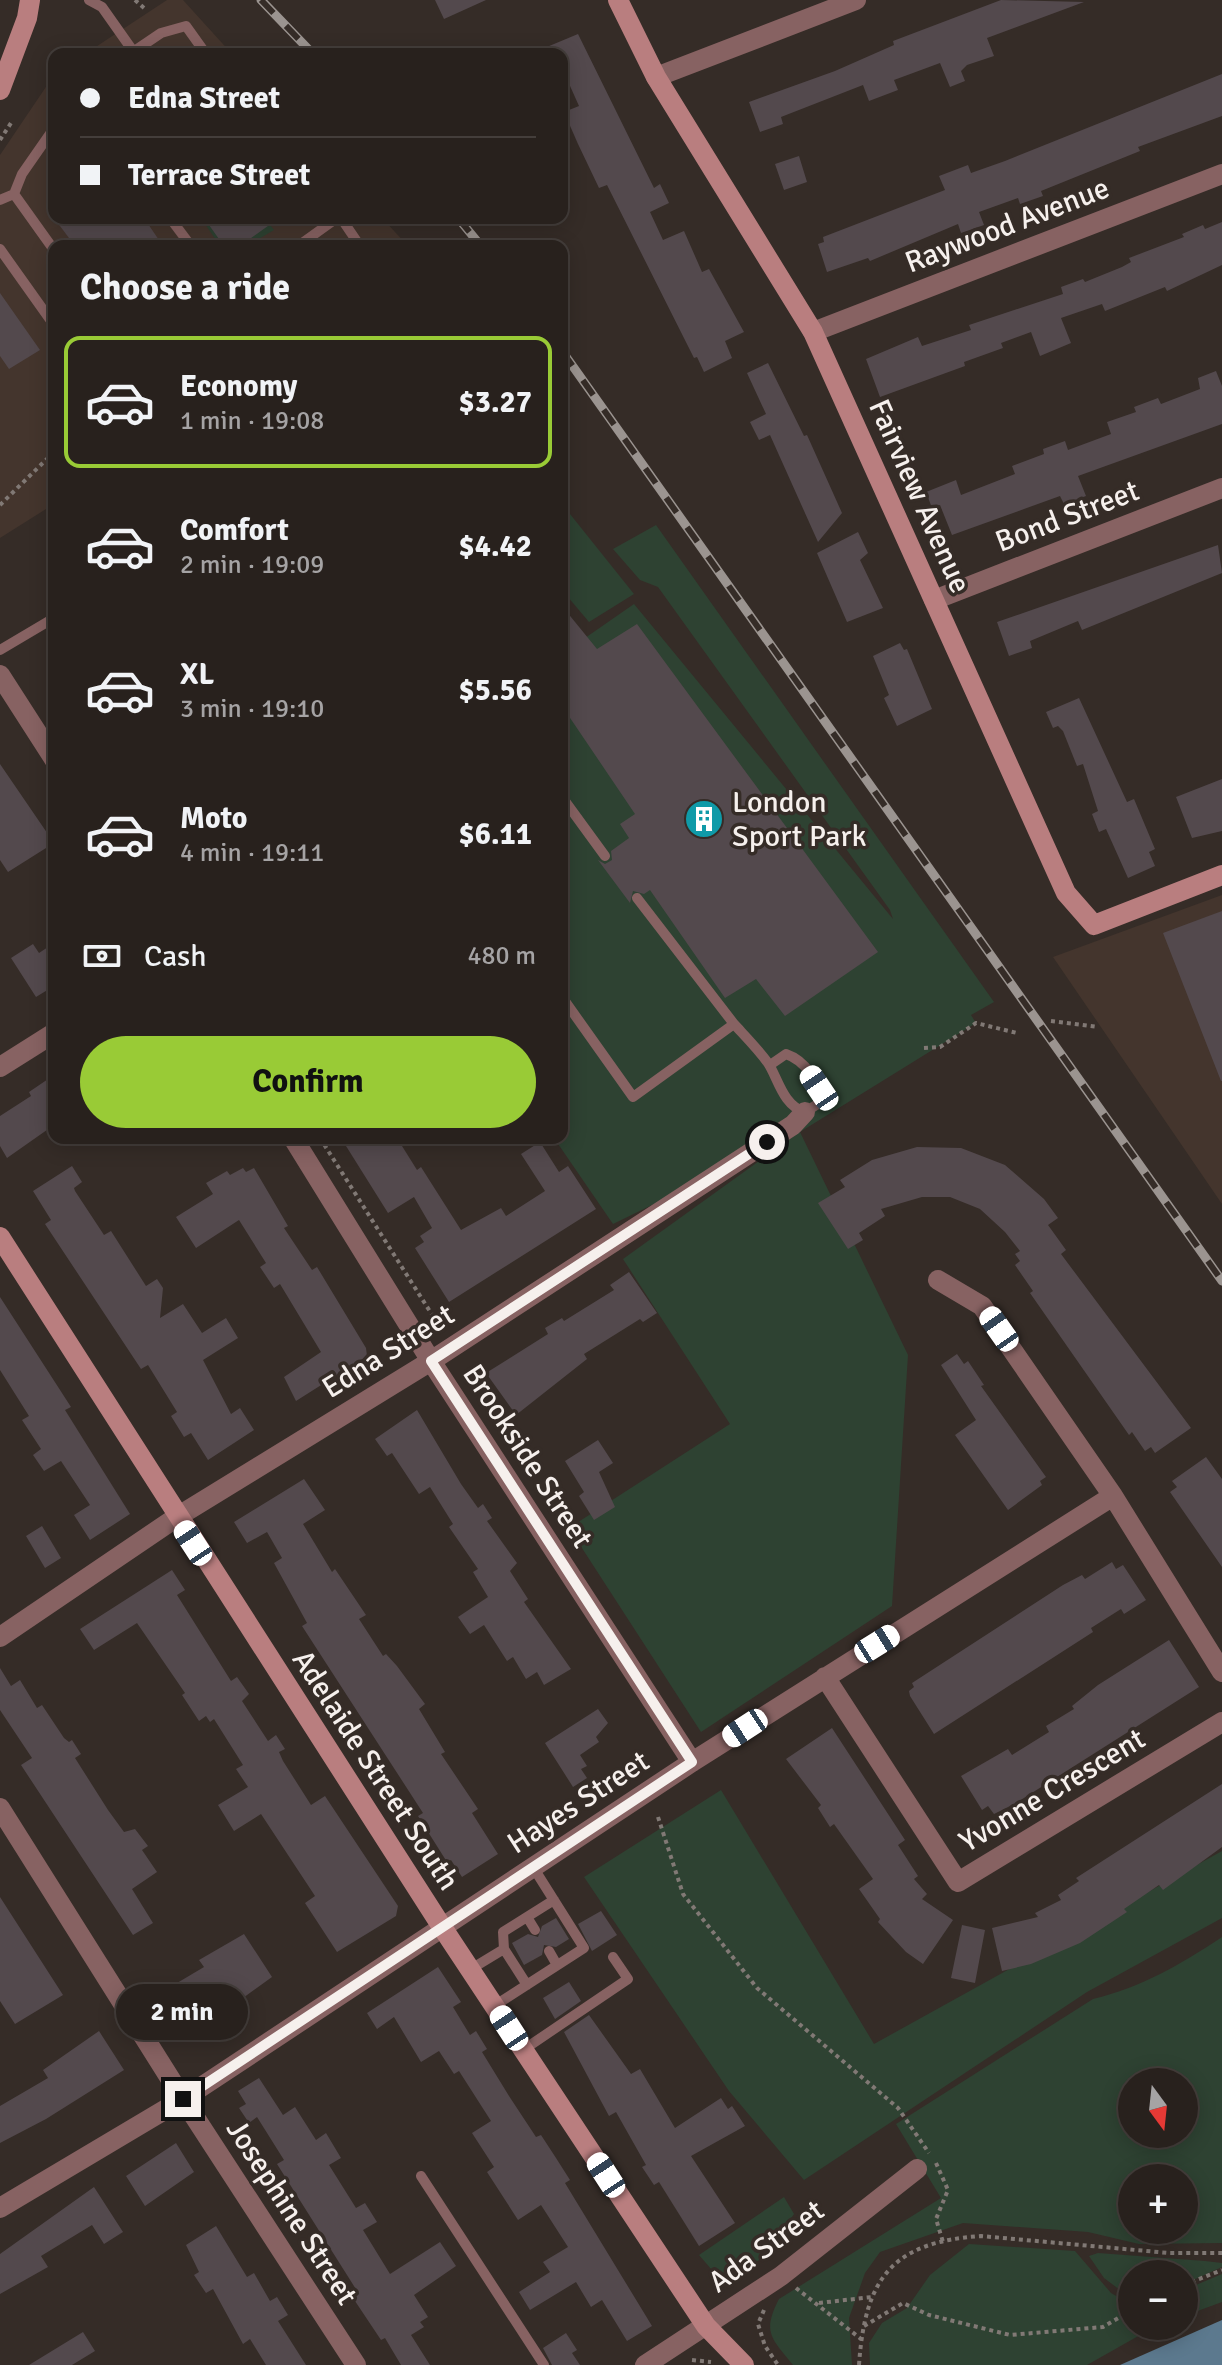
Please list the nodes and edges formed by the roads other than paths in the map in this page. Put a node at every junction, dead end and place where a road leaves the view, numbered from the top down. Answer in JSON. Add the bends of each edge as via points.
{"nodes":[{"id":1,"x":30,"y":0,"type":"edge"},
{"id":2,"x":89,"y":0,"type":"edge"},
{"id":3,"x":618,"y":0,"type":"edge"},
{"id":4,"x":856,"y":0,"type":"edge"},
{"id":5,"x":128,"y":48,"type":"edge"},
{"id":6,"x":138,"y":48,"type":"edge"},
{"id":7,"x":202,"y":48,"type":"edge"},
{"id":8,"x":656,"y":77,"type":"junction"},
{"id":9,"x":0,"y":90,"type":"edge"},
{"id":10,"x":48,"y":137,"type":"edge"},
{"id":11,"x":1222,"y":174,"type":"edge"},
{"id":12,"x":14,"y":194,"type":"junction"},
{"id":13,"x":0,"y":200,"type":"edge"},
{"id":14,"x":330,"y":224,"type":"edge"},
{"id":15,"x":307,"y":240,"type":"edge"},
{"id":16,"x":48,"y":242,"type":"edge"},
{"id":17,"x":0,"y":249,"type":"edge"},
{"id":18,"x":48,"y":317,"type":"edge"},
{"id":19,"x":813,"y":332,"type":"junction"},
{"id":20,"x":1222,"y":488,"type":"edge"},
{"id":21,"x":934,"y":600,"type":"junction"},
{"id":22,"x":48,"y":622,"type":"edge"},
{"id":23,"x":0,"y":650,"type":"edge"},
{"id":24,"x":0,"y":675,"type":"edge"},
{"id":25,"x":48,"y":750,"type":"edge"},
{"id":26,"x":568,"y":805,"type":"edge"},
{"id":27,"x":605,"y":856,"type":"dead end"},
{"id":28,"x":1222,"y":875,"type":"edge"},
{"id":29,"x":637,"y":898,"type":"dead end"},
{"id":30,"x":568,"y":1005,"type":"edge"},
{"id":31,"x":734,"y":1024,"type":"junction"},
{"id":32,"x":48,"y":1037,"type":"edge"},
{"id":33,"x":770,"y":1065,"type":"junction"},
{"id":34,"x":0,"y":1067,"type":"edge"},
{"id":35,"x":805,"y":1112,"type":"junction"},
{"id":36,"x":297,"y":1144,"type":"edge"},
{"id":37,"x":0,"y":1237,"type":"edge"},
{"id":38,"x":938,"y":1280,"type":"dead end"},
{"id":39,"x":431,"y":1361,"type":"junction"},
{"id":40,"x":1113,"y":1496,"type":"junction"},
{"id":41,"x":177,"y":1517,"type":"junction"},
{"id":42,"x":0,"y":1637,"type":"edge"},
{"id":43,"x":1222,"y":1672,"type":"edge"},
{"id":44,"x":825,"y":1677,"type":"junction"},
{"id":45,"x":1222,"y":1722,"type":"edge"},
{"id":46,"x":692,"y":1762,"type":"junction"},
{"id":47,"x":0,"y":1808,"type":"edge"},
{"id":48,"x":533,"y":1867,"type":"junction"},
{"id":49,"x":554,"y":1900,"type":"junction"},
{"id":50,"x":527,"y":1917,"type":"junction"},
{"id":51,"x":442,"y":1927,"type":"junction"},
{"id":52,"x":535,"y":1930,"type":"dead end"},
{"id":53,"x":504,"y":1949,"type":"junction"},
{"id":54,"x":549,"y":1951,"type":"dead end"},
{"id":55,"x":613,"y":1957,"type":"dead end"},
{"id":56,"x":557,"y":1965,"type":"junction"},
{"id":57,"x":471,"y":1969,"type":"junction"},
{"id":58,"x":527,"y":1985,"type":"junction"},
{"id":59,"x":494,"y":2006,"type":"junction"},
{"id":60,"x":523,"y":2050,"type":"junction"},
{"id":61,"x":183,"y":2099,"type":"junction"},
{"id":62,"x":917,"y":2169,"type":"dead end"},
{"id":63,"x":421,"y":2176,"type":"dead end"},
{"id":64,"x":0,"y":2208,"type":"edge"},
{"id":65,"x":706,"y":2326,"type":"junction"},
{"id":66,"x":356,"y":2365,"type":"edge"},
{"id":67,"x":544,"y":2365,"type":"edge"},
{"id":68,"x":645,"y":2365,"type":"edge"},
{"id":69,"x":744,"y":2365,"type":"edge"}],
"edges":[{"from":1,"to":9,"type":"main road"},
{"from":2,"to":5,"type":"lane","via":[[102,7]]},
{"from":3,"to":8,"type":"main road","name":"Fairview Avenue"},
{"from":4,"to":8,"type":"street"},
{"from":6,"to":7,"type":"lane","via":[[161,33],[186,26]]},
{"from":8,"to":19,"type":"main road","name":"Fairview Avenue"},
{"from":10,"to":12,"type":"lane"},
{"from":11,"to":19,"type":"street","name":"Raywood Avenue"},
{"from":12,"to":13,"type":"lane"},
{"from":12,"to":16,"type":"lane"},
{"from":14,"to":15,"type":"lane"},
{"from":17,"to":18,"type":"lane"},
{"from":19,"to":21,"type":"main road","name":"Fairview Avenue"},
{"from":20,"to":21,"type":"street","name":"Bond Street"},
{"from":21,"to":28,"type":"main road","name":"Fairview Avenue","via":[[1066,893],[1094,925]]},
{"from":22,"to":23,"type":"lane"},
{"from":24,"to":25,"type":"street"},
{"from":26,"to":27,"type":"lane"},
{"from":29,"to":31,"type":"lane"},
{"from":30,"to":31,"type":"lane","via":[[633,1097]]},
{"from":31,"to":33,"type":"lane"},
{"from":32,"to":34,"type":"street"},
{"from":33,"to":35,"type":"lane","via":[[773,1078],[797,1110]]},
{"from":33,"to":35,"type":"lane","via":[[786,1054],[799,1058],[819,1088],[821,1102]]},
{"from":35,"to":39,"type":"street","name":"Edna Street","via":[[793,1125]]},
{"from":36,"to":39,"type":"street","name":"Brookside Street"},
{"from":37,"to":41,"type":"main road","name":"Adelaide Street South"},
{"from":38,"to":40,"type":"street","via":[[982,1306]]},
{"from":39,"to":41,"type":"street","name":"Edna Street"},
{"from":39,"to":46,"type":"street","name":"Brookside Street"},
{"from":40,"to":43,"type":"street"},
{"from":40,"to":44,"type":"street","name":"Hayes Street"},
{"from":41,"to":42,"type":"street","name":"Edna Street"},
{"from":41,"to":51,"type":"main road","name":"Adelaide Street South"},
{"from":44,"to":45,"type":"street","name":"Yvonne Crescent","via":[[958,1882]]},
{"from":44,"to":46,"type":"street","name":"Hayes Street"},
{"from":46,"to":48,"type":"street","name":"Hayes Street"},
{"from":47,"to":61,"type":"street","name":"Josephine Street"},
{"from":48,"to":49,"type":"lane"},
{"from":48,"to":51,"type":"street","name":"Hayes Street"},
{"from":49,"to":50,"type":"lane"},
{"from":49,"to":56,"type":"lane","via":[[584,1948]]},
{"from":50,"to":52,"type":"lane"},
{"from":50,"to":53,"type":"lane","via":[[503,1932]]},
{"from":51,"to":57,"type":"main road","name":"Adelaide Street South"},
{"from":51,"to":61,"type":"street","name":"Hayes Street"},
{"from":53,"to":57,"type":"lane"},
{"from":53,"to":58,"type":"lane"},
{"from":54,"to":56,"type":"lane"},
{"from":55,"to":60,"type":"lane","via":[[628,1979]]},
{"from":56,"to":58,"type":"lane"},
{"from":57,"to":59,"type":"main road","name":"Adelaide Street South"},
{"from":58,"to":59,"type":"lane"},
{"from":59,"to":60,"type":"main road","name":"Adelaide Street South"},
{"from":60,"to":65,"type":"main road","name":"Adelaide Street South"},
{"from":61,"to":64,"type":"street","name":"Hayes Street"},
{"from":61,"to":66,"type":"street","name":"Josephine Street"},
{"from":62,"to":65,"type":"street","name":"Ada Street","via":[[781,2276]]},
{"from":63,"to":67,"type":"lane"},
{"from":65,"to":68,"type":"street","name":"Ada Street"},
{"from":65,"to":69,"type":"main road","name":"Adelaide Street South"}]}
